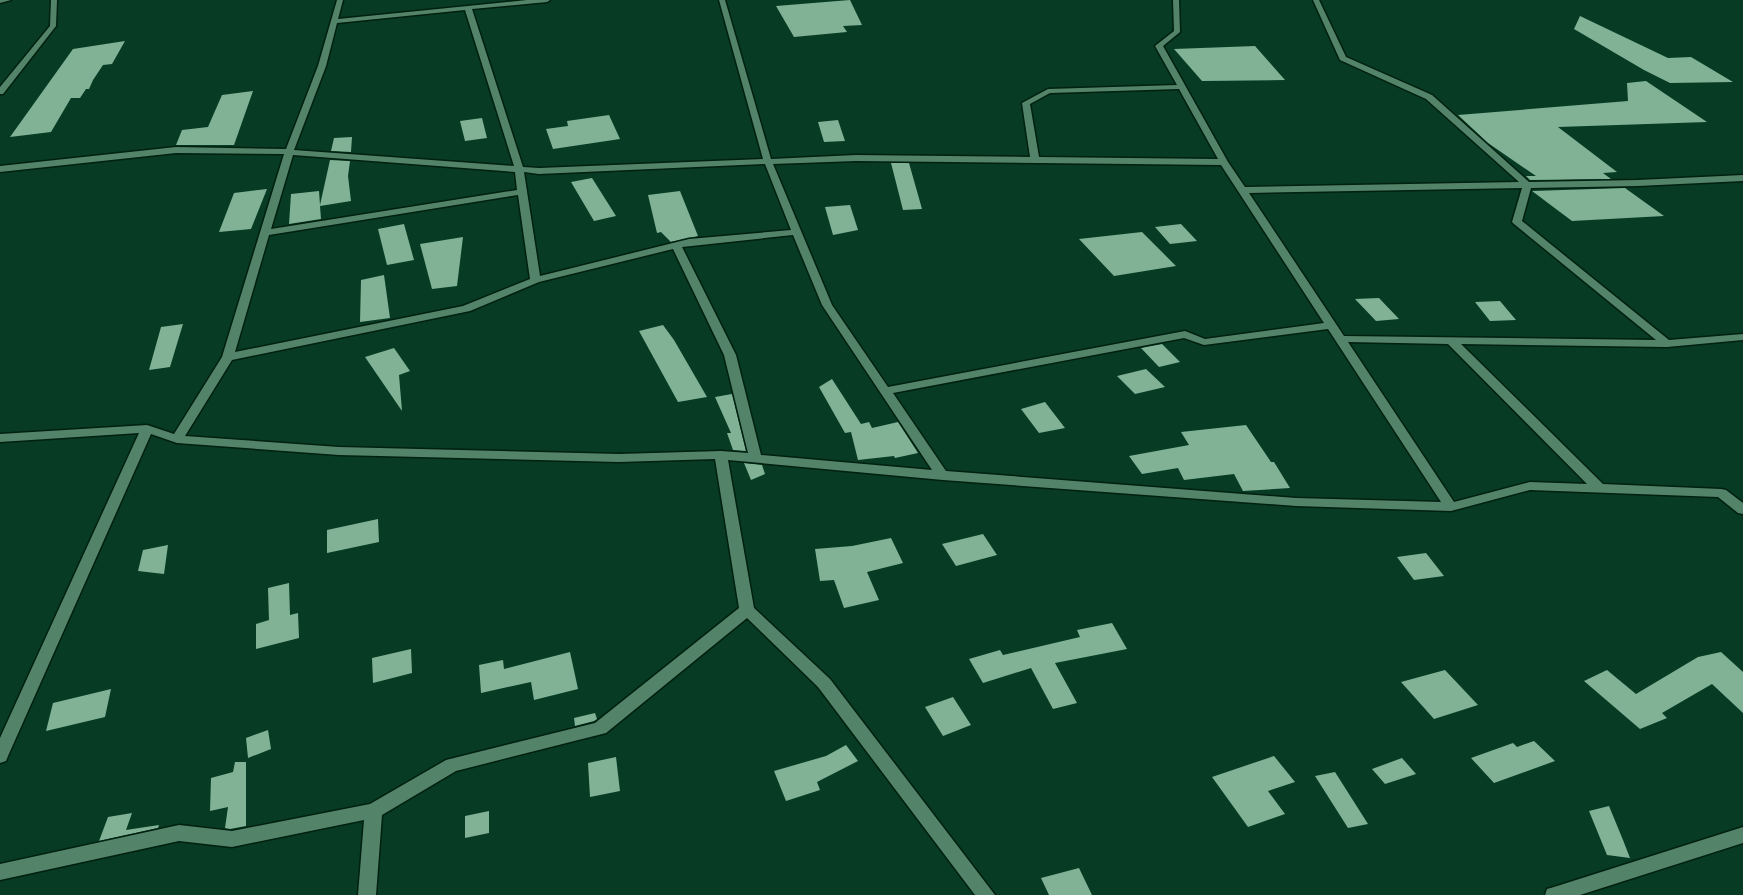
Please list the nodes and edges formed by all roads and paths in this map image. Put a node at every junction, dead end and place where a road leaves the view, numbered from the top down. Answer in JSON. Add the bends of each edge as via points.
{"nodes":[{"id":1,"x":8,"y":0,"type":"edge"},
{"id":2,"x":54,"y":0,"type":"edge"},
{"id":3,"x":340,"y":0,"type":"edge"},
{"id":4,"x":547,"y":0,"type":"edge"},
{"id":5,"x":722,"y":0,"type":"edge"},
{"id":6,"x":1176,"y":0,"type":"edge"},
{"id":7,"x":1316,"y":0,"type":"edge"},
{"id":8,"x":0,"y":1,"type":"edge"},
{"id":9,"x":468,"y":8,"type":"junction"},
{"id":10,"x":334,"y":21,"type":"junction"},
{"id":11,"x":4,"y":83,"type":"edge"},
{"id":12,"x":1182,"y":87,"type":"junction"},
{"id":13,"x":0,"y":92,"type":"edge"},
{"id":14,"x":289,"y":152,"type":"junction"},
{"id":15,"x":1035,"y":160,"type":"junction"},
{"id":16,"x":768,"y":162,"type":"junction"},
{"id":17,"x":1224,"y":162,"type":"junction"},
{"id":18,"x":0,"y":169,"type":"edge"},
{"id":19,"x":519,"y":170,"type":"junction"},
{"id":20,"x":1743,"y":178,"type":"edge"},
{"id":21,"x":1527,"y":185,"type":"junction"},
{"id":22,"x":1242,"y":190,"type":"junction"},
{"id":23,"x":522,"y":192,"type":"junction"},
{"id":24,"x":796,"y":232,"type":"junction"},
{"id":25,"x":265,"y":233,"type":"junction"},
{"id":26,"x":676,"y":246,"type":"junction"},
{"id":27,"x":536,"y":280,"type":"junction"},
{"id":28,"x":1331,"y":325,"type":"junction"},
{"id":29,"x":1743,"y":337,"type":"edge"},
{"id":30,"x":1340,"y":339,"type":"junction"},
{"id":31,"x":1451,"y":341,"type":"junction"},
{"id":32,"x":1667,"y":344,"type":"junction"},
{"id":33,"x":228,"y":357,"type":"junction"},
{"id":34,"x":885,"y":391,"type":"junction"},
{"id":35,"x":147,"y":429,"type":"junction"},
{"id":36,"x":0,"y":438,"type":"edge"},
{"id":37,"x":177,"y":439,"type":"junction"},
{"id":38,"x":721,"y":456,"type":"junction"},
{"id":39,"x":756,"y":459,"type":"junction"},
{"id":40,"x":943,"y":476,"type":"junction"},
{"id":41,"x":1600,"y":488,"type":"junction"},
{"id":42,"x":1451,"y":507,"type":"junction"},
{"id":43,"x":1743,"y":510,"type":"edge"},
{"id":44,"x":747,"y":610,"type":"junction"},
{"id":45,"x":0,"y":756,"type":"edge"},
{"id":46,"x":374,"y":811,"type":"junction"},
{"id":47,"x":1743,"y":836,"type":"edge"},
{"id":48,"x":0,"y":872,"type":"edge"},
{"id":49,"x":367,"y":895,"type":"edge"},
{"id":50,"x":986,"y":895,"type":"edge"},
{"id":51,"x":1554,"y":895,"type":"edge"}],
"edges":[{"from":1,"to":8,"type":"street"},
{"from":2,"to":11,"type":"street","via":[[53,26]]},
{"from":3,"to":10,"type":"street"},
{"from":4,"to":9,"type":"street"},
{"from":5,"to":16,"type":"street"},
{"from":6,"to":12,"type":"street","via":[[1177,32],[1159,46]]},
{"from":7,"to":21,"type":"street","via":[[1343,58],[1429,97]]},
{"from":9,"to":10,"type":"street"},
{"from":9,"to":19,"type":"street"},
{"from":10,"to":14,"type":"street","via":[[322,66]]},
{"from":11,"to":13,"type":"street"},
{"from":12,"to":15,"type":"street","via":[[1048,91],[1026,103]]},
{"from":12,"to":17,"type":"street"},
{"from":14,"to":18,"type":"street","via":[[176,150]]},
{"from":14,"to":19,"type":"street"},
{"from":14,"to":25,"type":"street"},
{"from":15,"to":16,"type":"street","via":[[856,158]]},
{"from":15,"to":17,"type":"street"},
{"from":16,"to":19,"type":"street"},
{"from":16,"to":24,"type":"street"},
{"from":17,"to":22,"type":"street"},
{"from":19,"to":23,"type":"street"},
{"from":20,"to":21,"type":"street"},
{"from":21,"to":22,"type":"street"},
{"from":21,"to":32,"type":"street","via":[[1517,222]]},
{"from":22,"to":28,"type":"street"},
{"from":23,"to":25,"type":"street"},
{"from":23,"to":27,"type":"street"},
{"from":24,"to":26,"type":"street"},
{"from":24,"to":34,"type":"street","via":[[827,306]]},
{"from":25,"to":33,"type":"street"},
{"from":26,"to":27,"type":"street"},
{"from":26,"to":39,"type":"street","via":[[730,355]]},
{"from":27,"to":33,"type":"street","via":[[466,309]]},
{"from":28,"to":30,"type":"street"},
{"from":28,"to":34,"type":"street","via":[[1204,342],[1185,334]]},
{"from":29,"to":32,"type":"street"},
{"from":30,"to":31,"type":"street"},
{"from":30,"to":42,"type":"street"},
{"from":31,"to":32,"type":"street"},
{"from":31,"to":41,"type":"street"},
{"from":33,"to":37,"type":"street"},
{"from":34,"to":40,"type":"street"},
{"from":35,"to":36,"type":"street"},
{"from":35,"to":37,"type":"street"},
{"from":35,"to":45,"type":"street"},
{"from":37,"to":38,"type":"street","via":[[339,451],[619,458]]},
{"from":38,"to":39,"type":"street"},
{"from":38,"to":44,"type":"street"},
{"from":39,"to":40,"type":"street"},
{"from":40,"to":42,"type":"street","via":[[1296,502]]},
{"from":41,"to":42,"type":"street","via":[[1530,486]]},
{"from":41,"to":43,"type":"street","via":[[1720,492]]},
{"from":44,"to":46,"type":"street","via":[[600,728],[452,765]]},
{"from":44,"to":50,"type":"street","via":[[824,683]]},
{"from":46,"to":48,"type":"street","via":[[232,839],[179,833]]},
{"from":46,"to":49,"type":"street"},
{"from":47,"to":51,"type":"street"}]}
